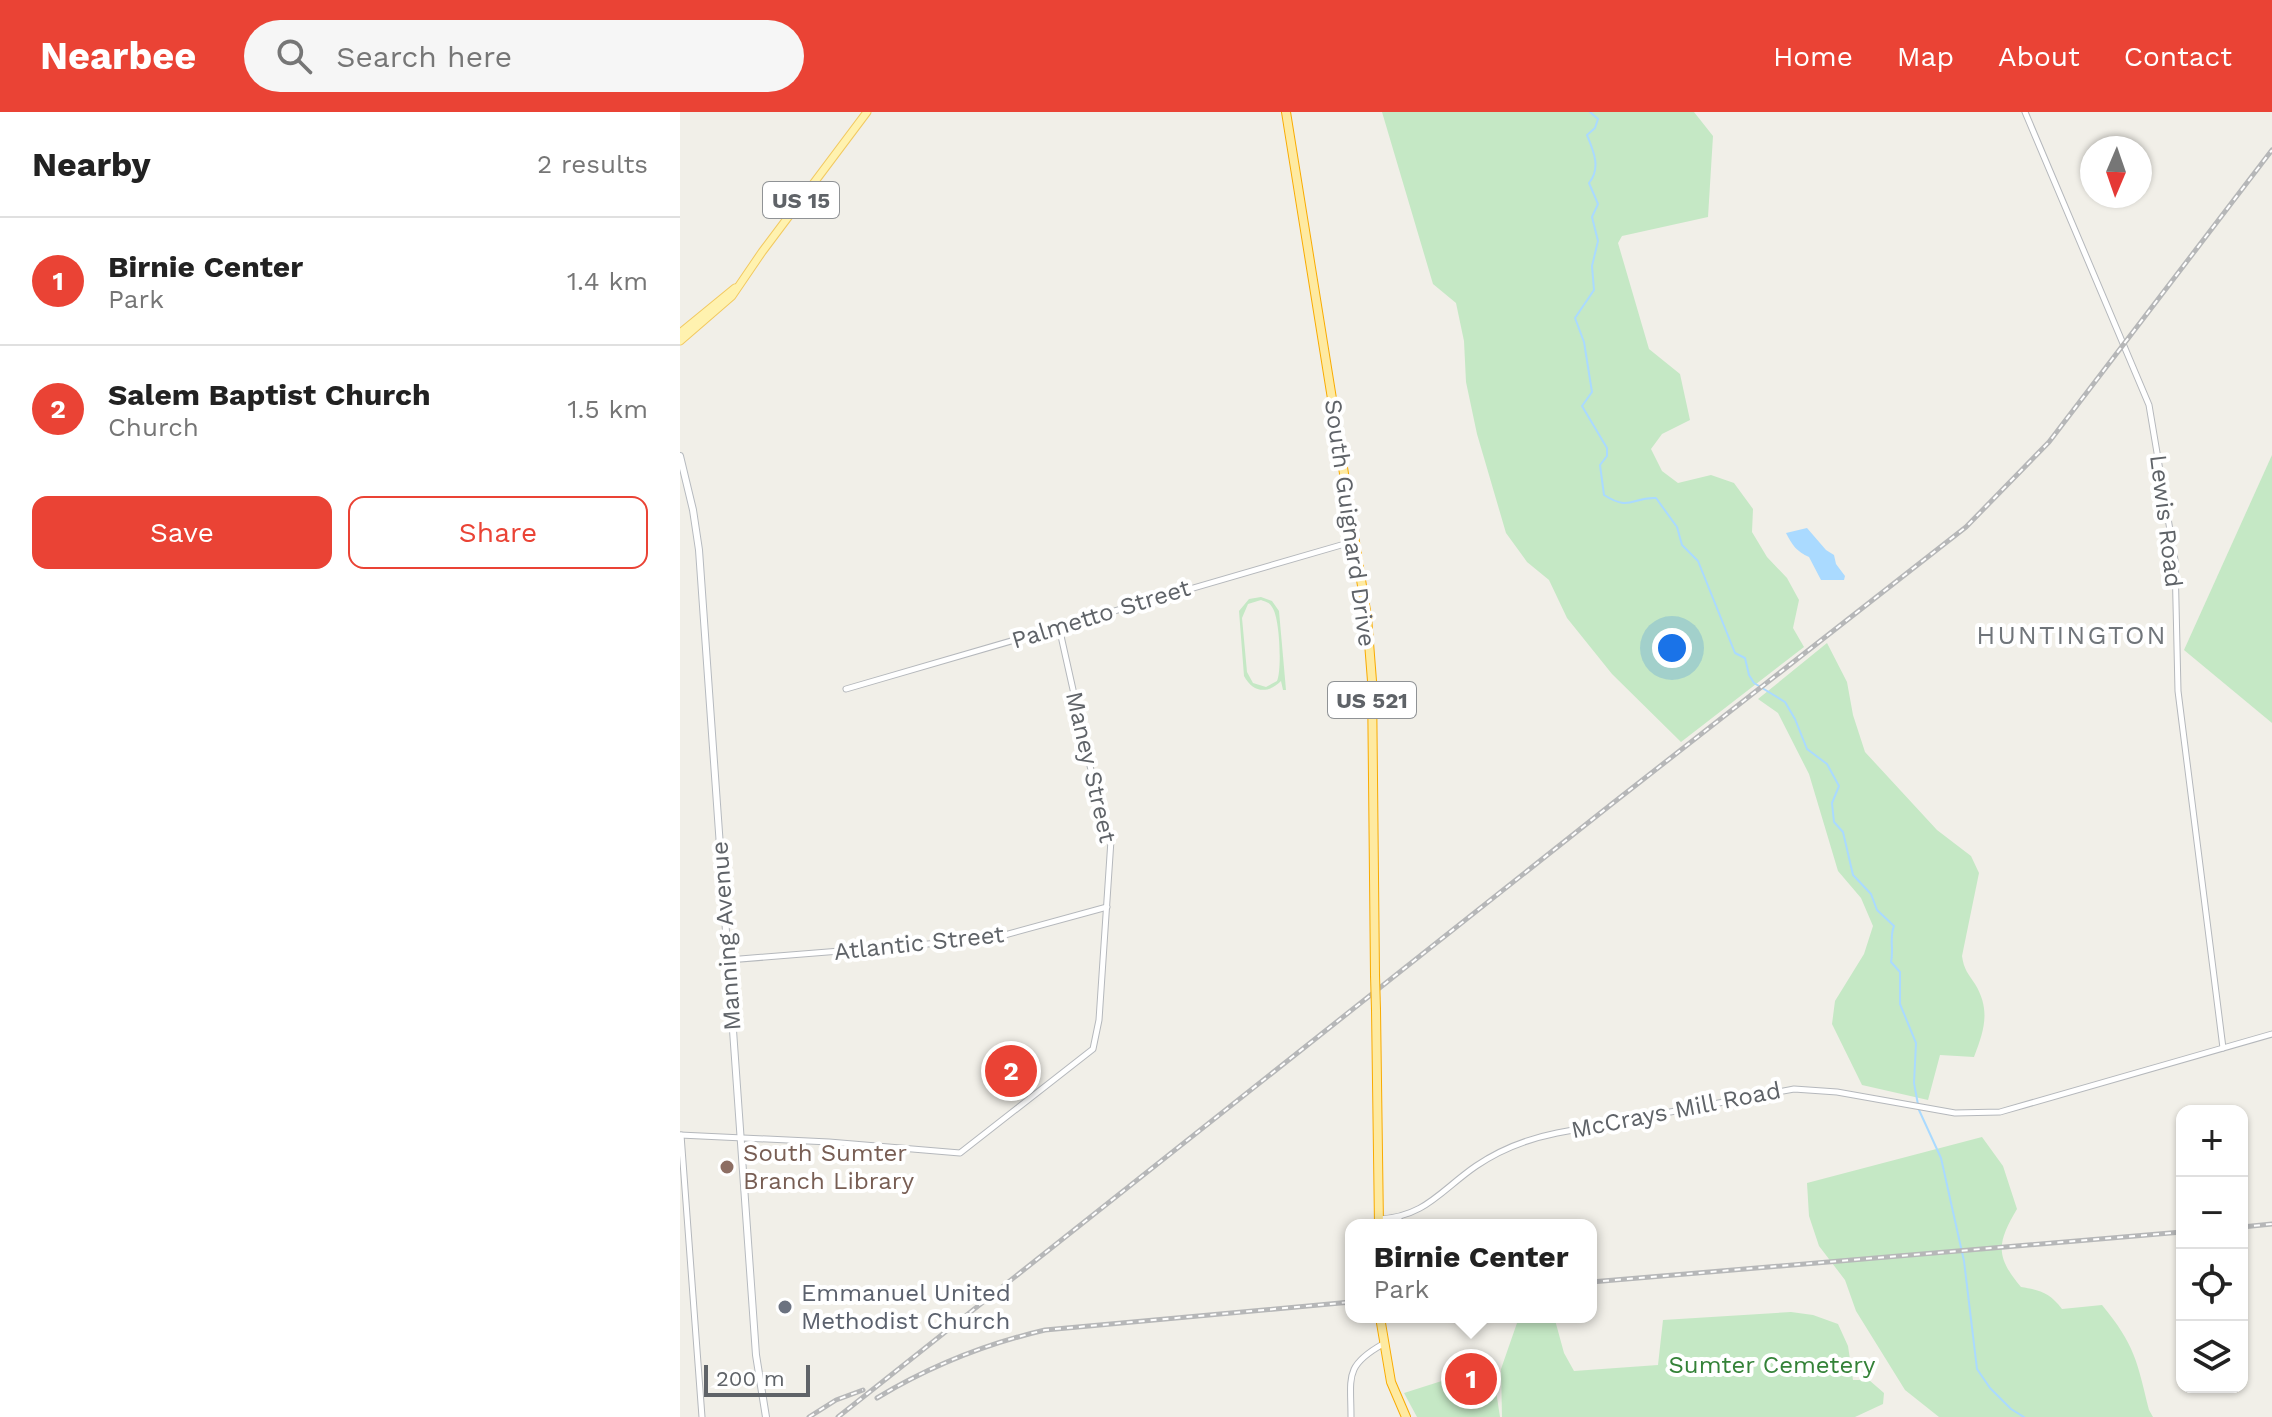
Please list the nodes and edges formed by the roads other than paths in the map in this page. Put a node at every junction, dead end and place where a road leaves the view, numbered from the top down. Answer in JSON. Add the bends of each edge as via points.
{"nodes":[{"id":1,"x":867,"y":112,"type":"edge"},
{"id":2,"x":1286,"y":112,"type":"edge"},
{"id":3,"x":2025,"y":112,"type":"edge"},
{"id":4,"x":735,"y":288,"type":"junction"},
{"id":5,"x":680,"y":333,"type":"edge"},
{"id":6,"x":680,"y":341,"type":"edge"},
{"id":7,"x":680,"y":456,"type":"edge"},
{"id":8,"x":1356,"y":541,"type":"junction"},
{"id":9,"x":1059,"y":627,"type":"junction"},
{"id":10,"x":846,"y":689,"type":"dead end"},
{"id":11,"x":1107,"y":907,"type":"junction"},
{"id":12,"x":728,"y":960,"type":"junction"},
{"id":13,"x":2272,"y":1034,"type":"edge"},
{"id":14,"x":2223,"y":1048,"type":"junction"},
{"id":15,"x":680,"y":1135,"type":"edge"},
{"id":16,"x":741,"y":1139,"type":"junction"},
{"id":17,"x":1400,"y":1217,"type":"junction"},
{"id":18,"x":1379,"y":1219,"type":"edge"},
{"id":19,"x":1392,"y":1219,"type":"edge"},
{"id":20,"x":1398,"y":1219,"type":"edge"},
{"id":21,"x":1381,"y":1323,"type":"edge"},
{"id":22,"x":1383,"y":1344,"type":"junction"},
{"id":23,"x":702,"y":1417,"type":"edge"},
{"id":24,"x":766,"y":1417,"type":"edge"},
{"id":25,"x":1351,"y":1417,"type":"edge"},
{"id":26,"x":1406,"y":1417,"type":"edge"}],
"edges":[{"from":1,"to":4,"type":"main road","number":"US 15"},
{"from":2,"to":8,"type":"highway","name":"South Guignard Drive","number":"US 521"},
{"from":3,"to":14,"type":"street","name":"Lewis Road","via":[[2149,405],[2175,560],[2178,691]]},
{"from":4,"to":5,"type":"main road","number":"US 15"},
{"from":4,"to":6,"type":"main road","number":"US 15"},
{"from":7,"to":12,"type":"main road","name":"Manning Avenue","via":[[699,550]]},
{"from":8,"to":9,"type":"street","name":"Palmetto Street"},
{"from":8,"to":18,"type":"highway","name":"South Guignard Drive","number":"US 521","bridge":true,"via":[[1372,681]]},
{"from":9,"to":10,"type":"street","name":"Palmetto Street"},
{"from":9,"to":11,"type":"street","name":"Maney Street","via":[[1111,840]]},
{"from":11,"to":12,"type":"street","name":"Atlantic Street","via":[[990,939]]},
{"from":11,"to":16,"type":"street","name":"Maney Street","via":[[1092,1051],[960,1153]]},
{"from":12,"to":16,"type":"main road","name":"Manning Avenue"},
{"from":13,"to":14,"type":"street","name":"McCrays Mill Road"},
{"from":14,"to":17,"type":"street","name":"McCrays Mill Road","via":[[2000,1112],[1930,1110],[1794,1089],[1557,1133],[1498,1153],[1422,1208]]},
{"from":15,"to":16,"type":"street"},
{"from":15,"to":23,"type":"street"},
{"from":16,"to":24,"type":"main road","name":"Manning Avenue"},
{"from":17,"to":19,"type":"street","name":"McCrays Mill Road"},
{"from":17,"to":20,"type":"street"},
{"from":21,"to":22,"type":"highway"},
{"from":22,"to":25,"type":"street","via":[[1354,1367]]},
{"from":22,"to":26,"type":"highway"}]}
